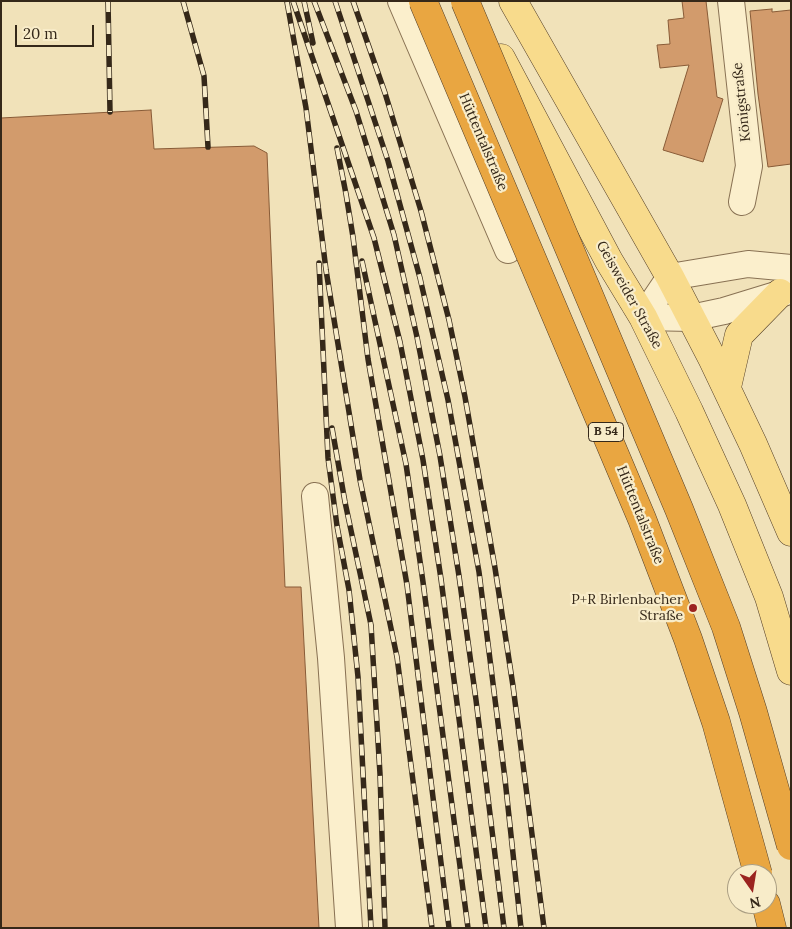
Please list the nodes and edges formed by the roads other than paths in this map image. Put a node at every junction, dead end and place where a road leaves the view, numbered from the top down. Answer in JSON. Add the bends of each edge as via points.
{"nodes":[{"id":1,"x":400,"y":1,"type":"edge"},
{"id":2,"x":423,"y":1,"type":"edge"},
{"id":3,"x":465,"y":1,"type":"edge"},
{"id":4,"x":471,"y":1,"type":"edge"},
{"id":5,"x":513,"y":1,"type":"edge"},
{"id":6,"x":731,"y":1,"type":"edge"},
{"id":7,"x":742,"y":202,"type":"dead end"},
{"id":8,"x":508,"y":250,"type":"dead end"},
{"id":9,"x":670,"y":277,"type":"junction"},
{"id":10,"x":787,"y":284,"type":"edge"},
{"id":11,"x":643,"y":317,"type":"junction"},
{"id":12,"x":691,"y":318,"type":"junction"},
{"id":13,"x":727,"y":388,"type":"junction"},
{"id":14,"x":315,"y":496,"type":"dead end"},
{"id":15,"x":791,"y":532,"type":"edge"},
{"id":16,"x":780,"y":595,"type":"edge"},
{"id":17,"x":791,"y":671,"type":"edge"},
{"id":18,"x":791,"y":846,"type":"edge"},
{"id":19,"x":755,"y":864,"type":"edge"},
{"id":20,"x":768,"y":914,"type":"edge"},
{"id":21,"x":349,"y":928,"type":"edge"},
{"id":22,"x":772,"y":928,"type":"edge"}],
"edges":[{"from":1,"to":8,"type":"street"},
{"from":2,"to":19,"type":"highway","name":"Hüttentalstraße","number":"B 54","bridge":true,"via":[[642,519],[716,722]]},
{"from":3,"to":18,"type":"highway","number":"B 54","bridge":true,"via":[[726,627]]},
{"from":4,"to":11,"type":"main road","name":"Geisweider Straße","via":[[609,261]]},
{"from":5,"to":9,"type":"main road"},
{"from":6,"to":7,"type":"street","name":"Königstraße","via":[[750,166]]},
{"from":9,"to":10,"type":"street","via":[[748,264]]},
{"from":9,"to":11,"type":"street"},
{"from":9,"to":12,"type":"main road"},
{"from":10,"to":12,"type":"street","via":[[724,311]]},
{"from":10,"to":13,"type":"main road","via":[[740,336]]},
{"from":11,"to":12,"type":"street"},
{"from":11,"to":16,"type":"main road","name":"Geisweider Straße","via":[[728,496]]},
{"from":12,"to":13,"type":"main road"},
{"from":13,"to":15,"type":"main road"},
{"from":14,"to":21,"type":"street","via":[[331,658]]},
{"from":16,"to":17,"type":"main road","name":"Geisweider Straße"},
{"from":20,"to":22,"type":"highway"}]}
